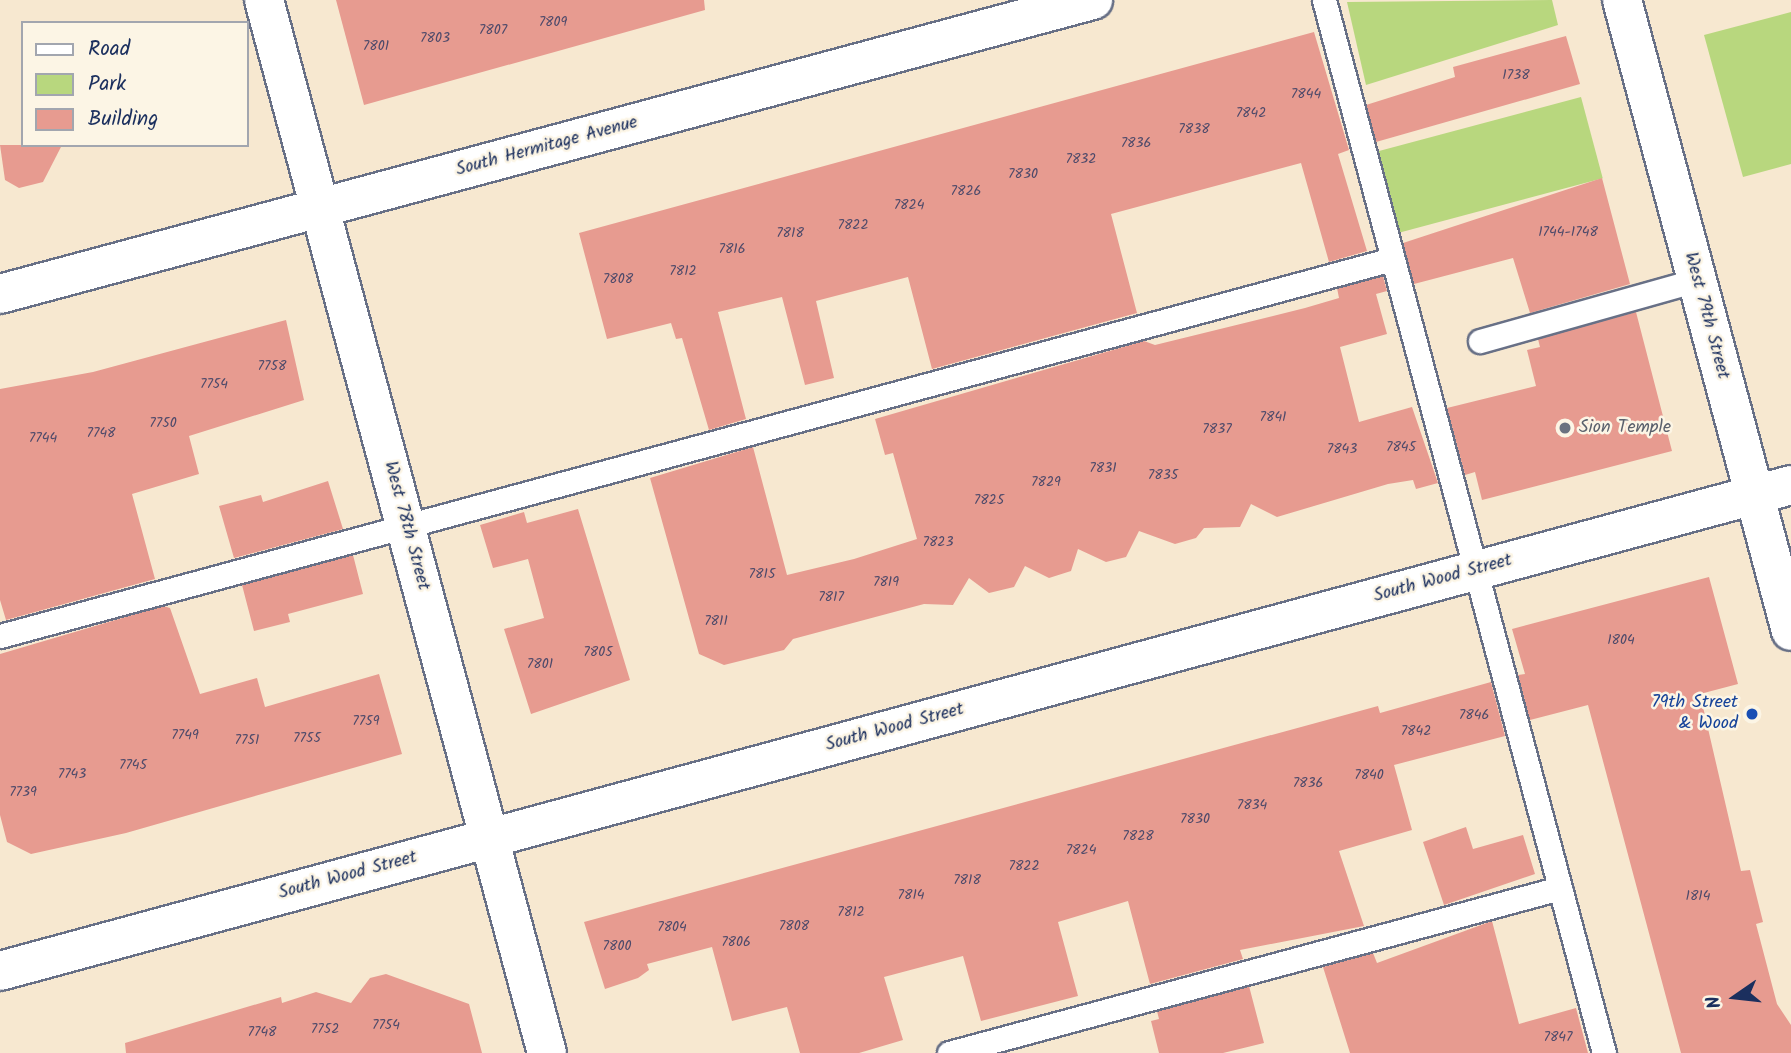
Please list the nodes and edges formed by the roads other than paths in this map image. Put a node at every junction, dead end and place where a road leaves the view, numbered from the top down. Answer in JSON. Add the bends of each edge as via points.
{"nodes":[{"id":1,"x":264,"y":0,"type":"edge"},
{"id":2,"x":1093,"y":0,"type":"edge"},
{"id":3,"x":1324,"y":0,"type":"edge"},
{"id":4,"x":1622,"y":0,"type":"edge"},
{"id":5,"x":320,"y":208,"type":"junction"},
{"id":6,"x":1392,"y":259,"type":"junction"},
{"id":7,"x":1697,"y":279,"type":"junction"},
{"id":8,"x":0,"y":294,"type":"edge"},
{"id":9,"x":1480,"y":341,"type":"dead end"},
{"id":10,"x":1791,"y":485,"type":"edge"},
{"id":11,"x":1755,"y":495,"type":"junction"},
{"id":12,"x":405,"y":526,"type":"junction"},
{"id":13,"x":1475,"y":570,"type":"junction"},
{"id":14,"x":1791,"y":631,"type":"edge"},
{"id":15,"x":0,"y":636,"type":"edge"},
{"id":16,"x":490,"y":838,"type":"junction"},
{"id":17,"x":1559,"y":888,"type":"junction"},
{"id":18,"x":0,"y":971,"type":"edge"},
{"id":19,"x":547,"y":1053,"type":"edge"},
{"id":20,"x":949,"y":1053,"type":"edge"},
{"id":21,"x":1604,"y":1053,"type":"edge"}],
"edges":[{"from":1,"to":5,"type":"street","name":"West 78th Street"},
{"from":2,"to":5,"type":"street","name":"South Hermitage Avenue"},
{"from":3,"to":6,"type":"lane"},
{"from":4,"to":7,"type":"street","name":"West 79th Street"},
{"from":5,"to":8,"type":"street","name":"South Hermitage Avenue"},
{"from":5,"to":12,"type":"street","name":"West 78th Street"},
{"from":6,"to":12,"type":"lane"},
{"from":6,"to":13,"type":"lane"},
{"from":7,"to":9,"type":"lane"},
{"from":7,"to":11,"type":"street","name":"West 79th Street"},
{"from":10,"to":11,"type":"street","name":"South Wood Street"},
{"from":11,"to":13,"type":"street","name":"South Wood Street"},
{"from":11,"to":14,"type":"street","name":"West 79th Street"},
{"from":12,"to":15,"type":"lane"},
{"from":12,"to":16,"type":"street","name":"West 78th Street"},
{"from":13,"to":16,"type":"street","name":"South Wood Street"},
{"from":13,"to":17,"type":"lane"},
{"from":16,"to":18,"type":"street","name":"South Wood Street"},
{"from":16,"to":19,"type":"street","name":"West 78th Street"},
{"from":17,"to":20,"type":"lane"},
{"from":17,"to":21,"type":"lane"}]}
